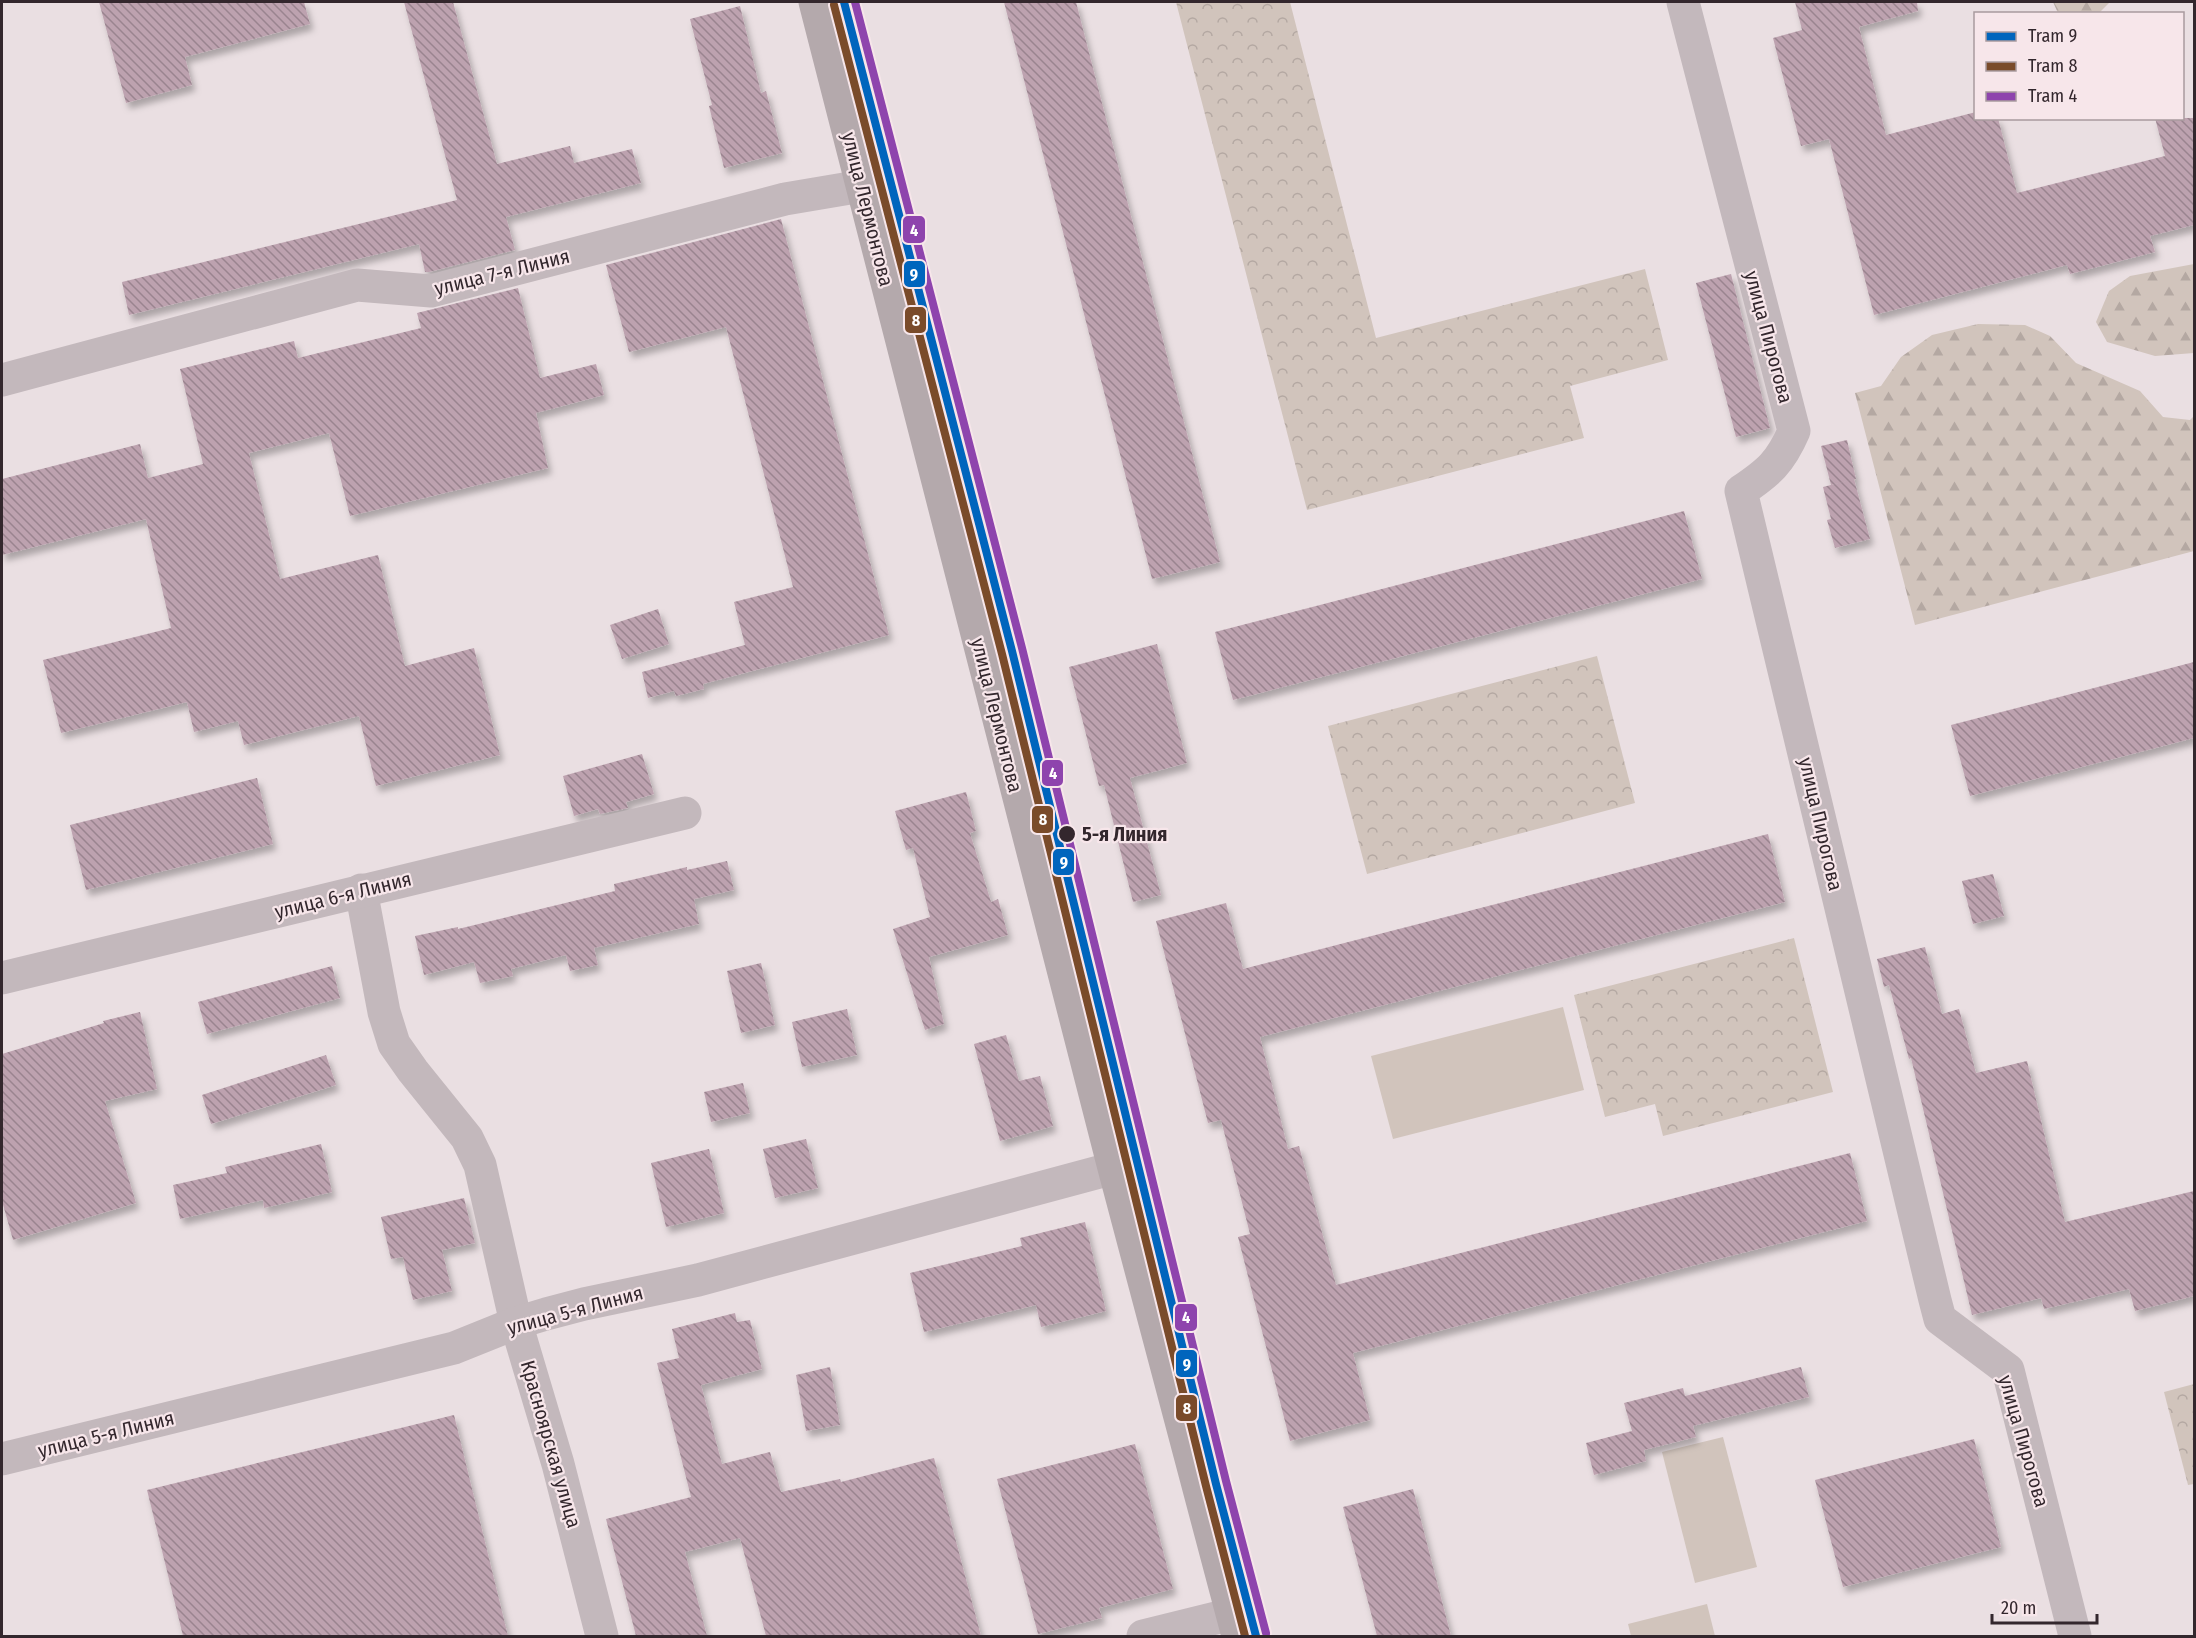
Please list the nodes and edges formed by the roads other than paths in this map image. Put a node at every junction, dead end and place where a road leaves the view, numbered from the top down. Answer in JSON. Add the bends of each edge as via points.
{"nodes":[{"id":1,"x":815,"y":2,"type":"edge"},
{"id":2,"x":1683,"y":2,"type":"edge"},
{"id":3,"x":862,"y":186,"type":"junction"},
{"id":4,"x":2,"y":380,"type":"edge"},
{"id":5,"x":684,"y":813,"type":"dead end"},
{"id":6,"x":361,"y":890,"type":"junction"},
{"id":7,"x":2,"y":978,"type":"edge"},
{"id":8,"x":1114,"y":1168,"type":"junction"},
{"id":9,"x":516,"y":1323,"type":"junction"},
{"id":10,"x":2,"y":1459,"type":"edge"},
{"id":11,"x":1235,"y":1625,"type":"edge"},
{"id":12,"x":602,"y":1636,"type":"edge"},
{"id":13,"x":1143,"y":1636,"type":"edge"},
{"id":14,"x":2076,"y":1636,"type":"edge"}],
"edges":[{"from":1,"to":3,"type":"main road","name":"улица Лермонтова"},
{"from":2,"to":14,"type":"street","name":"улица Пирогова","via":[[1794,430],[1785,452],[1767,474],[1741,490],[1916,1222],[1940,1319],[2008,1370]]},
{"from":3,"to":4,"type":"street","name":"улица 7-я Линия","via":[[785,199],[431,291],[357,285]]},
{"from":3,"to":8,"type":"main road","name":"улица Лермонтова"},
{"from":5,"to":6,"type":"street","name":"улица 6-я Линия"},
{"from":6,"to":7,"type":"street","name":"улица 6-я Линия"},
{"from":6,"to":9,"type":"street","name":"Красноярская улица","via":[[384,1012],[394,1044],[467,1138],[480,1164]]},
{"from":8,"to":9,"type":"street","name":"улица 5-я Линия","via":[[699,1280]]},
{"from":8,"to":11,"type":"main road","name":"улица Лермонтова"},
{"from":9,"to":10,"type":"street","name":"улица 5-я Линия","via":[[454,1348]]},
{"from":9,"to":12,"type":"street","name":"Красноярская улица","via":[[558,1464]]},
{"from":11,"to":13,"type":"street"}]}
